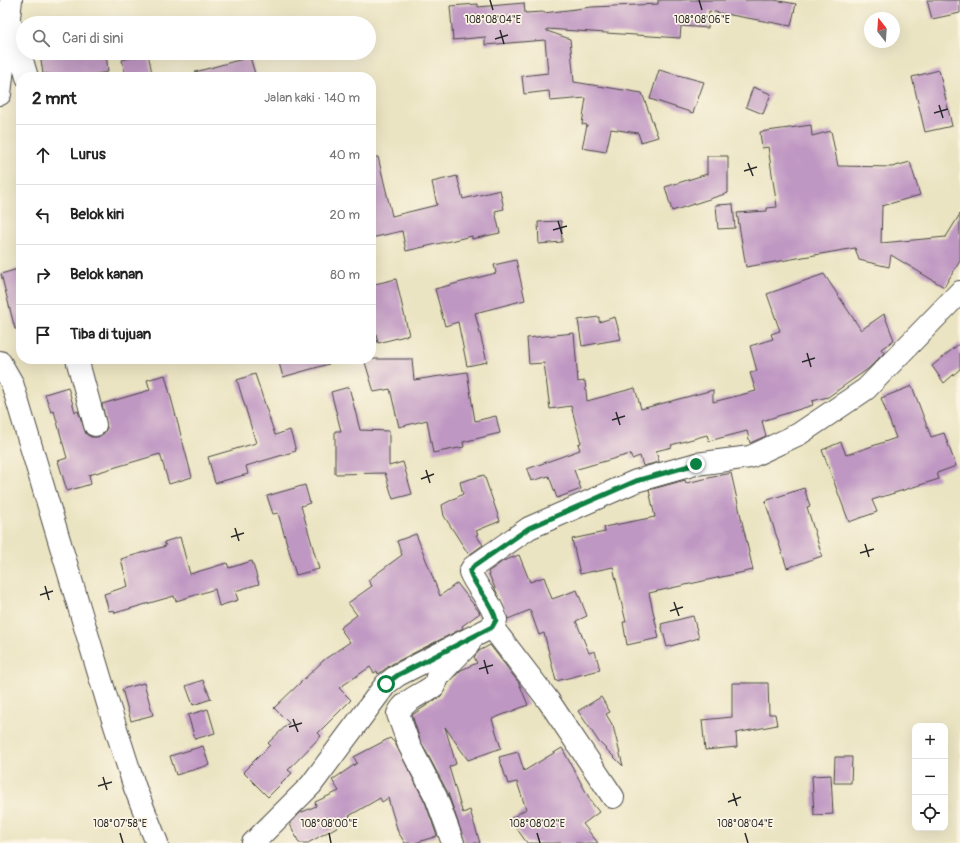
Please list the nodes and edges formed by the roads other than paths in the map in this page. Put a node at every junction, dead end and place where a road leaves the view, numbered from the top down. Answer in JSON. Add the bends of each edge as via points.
{"nodes":[{"id":1,"x":10,"y":9,"type":"edge"},
{"id":2,"x":16,"y":33,"type":"edge"},
{"id":3,"x":23,"y":60,"type":"edge"},
{"id":4,"x":26,"y":72,"type":"edge"},
{"id":5,"x":0,"y":94,"type":"edge"},
{"id":6,"x":960,"y":292,"type":"edge"},
{"id":7,"x":0,"y":362,"type":"edge"},
{"id":8,"x":78,"y":364,"type":"edge"},
{"id":9,"x":95,"y":425,"type":"dead end"},
{"id":10,"x":484,"y":631,"type":"junction"},
{"id":11,"x":613,"y":797,"type":"dead end"},
{"id":12,"x":157,"y":843,"type":"edge"},
{"id":13,"x":253,"y":843,"type":"edge"},
{"id":14,"x":453,"y":843,"type":"edge"}],
"edges":[{"from":1,"to":2,"type":"street"},
{"from":1,"to":5,"type":"street"},
{"from":3,"to":4,"type":"street"},
{"from":6,"to":10,"type":"street","via":[[870,386],[799,434],[750,457],[696,464],[636,481],[529,528],[473,567],[470,572],[494,612],[496,620]]},
{"from":7,"to":12,"type":"street","via":[[12,383],[111,714],[135,788]]},
{"from":8,"to":9,"type":"street"},
{"from":10,"to":11,"type":"street","via":[[548,700]]},
{"from":10,"to":13,"type":"street","via":[[398,675],[386,684],[311,785]]},
{"from":10,"to":14,"type":"street","via":[[437,677],[434,686],[409,701],[400,708],[398,714],[409,745],[436,797]]}]}
